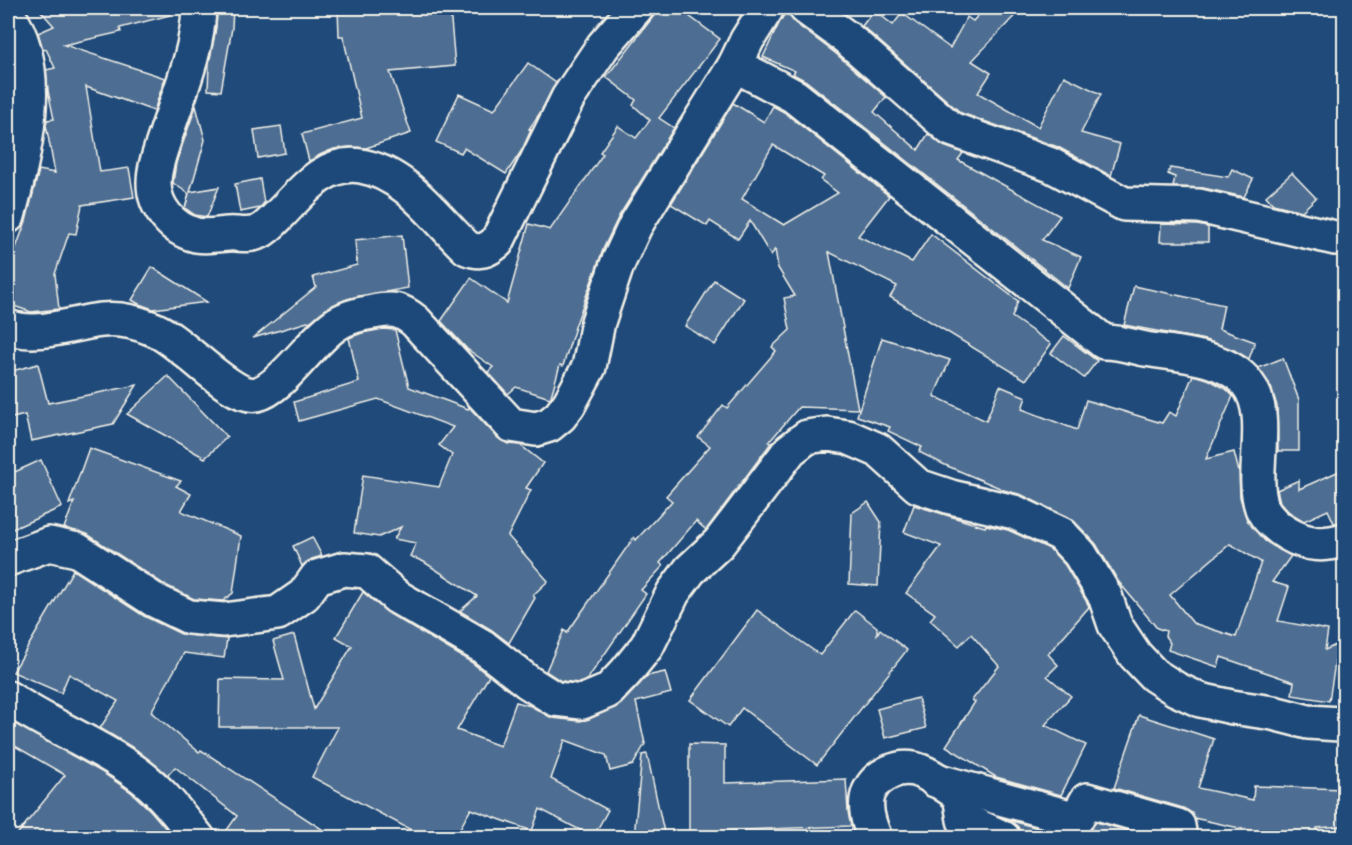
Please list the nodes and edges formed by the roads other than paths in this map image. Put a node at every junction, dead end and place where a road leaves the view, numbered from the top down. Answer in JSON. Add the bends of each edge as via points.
{"nodes":[{"id":1,"x":199,"y":8,"type":"edge"},
{"id":2,"x":636,"y":8,"type":"edge"},
{"id":3,"x":767,"y":8,"type":"edge"},
{"id":4,"x":807,"y":8,"type":"edge"},
{"id":5,"x":8,"y":15,"type":"edge"},
{"id":6,"x":735,"y":65,"type":"junction"},
{"id":7,"x":8,"y":216,"type":"edge"},
{"id":8,"x":1335,"y":238,"type":"dead end"},
{"id":9,"x":8,"y":327,"type":"edge"},
{"id":10,"x":1344,"y":540,"type":"edge"},
{"id":11,"x":8,"y":559,"type":"edge"},
{"id":12,"x":8,"y":698,"type":"edge"},
{"id":13,"x":1344,"y":722,"type":"edge"},
{"id":14,"x":935,"y":780,"type":"junction"},
{"id":15,"x":198,"y":837,"type":"edge"},
{"id":16,"x":875,"y":837,"type":"edge"},
{"id":17,"x":1003,"y":837,"type":"edge"},
{"id":18,"x":1180,"y":837,"type":"edge"}],
"edges":[{"from":1,"to":2,"type":"street","via":[[196,36],[155,168],[156,201],[163,213],[196,235],[257,233],[268,227],[311,181],[344,165],[360,166],[408,188],[467,248],[477,252],[488,250],[497,242],[568,98],[603,46]]},
{"from":3,"to":6,"type":"street"},
{"from":4,"to":8,"type":"street","via":[[951,129],[1051,165],[1124,204],[1199,206]]},
{"from":5,"to":7,"type":"street","via":[[22,44],[29,101],[26,141]]},
{"from":6,"to":9,"type":"street","via":[[635,226],[598,322],[589,367],[569,404],[549,425],[536,429],[511,425],[403,311],[384,309],[334,325],[272,387],[249,395],[229,387],[173,339],[136,323],[103,320],[33,331]]},
{"from":6,"to":10,"type":"street","via":[[794,96],[1104,342],[1201,358],[1239,374],[1255,395],[1258,411],[1262,510],[1284,532],[1299,540],[1315,545]]},
{"from":11,"to":13,"type":"street","via":[[49,544],[77,550],[189,617],[224,620],[278,614],[304,595],[317,577],[344,569],[367,571],[397,597],[482,646],[555,699],[582,702],[608,691],[626,672],[647,646],[673,593],[690,570],[719,543],[789,450],[807,437],[848,437],[878,450],[918,486],[1014,512],[1060,534],[1080,554],[1105,596],[1115,625],[1135,655],[1154,675],[1176,689],[1200,700],[1308,722]]},
{"from":12,"to":15,"type":"street","via":[[142,778]]},
{"from":14,"to":16,"type":"street","via":[[919,770],[902,768],[878,780],[869,792],[867,804],[868,821]]},
{"from":14,"to":17,"type":"street","via":[[960,795],[964,819]]},
{"from":14,"to":18,"type":"street","via":[[1076,819],[1087,800],[1178,826]]}]}
